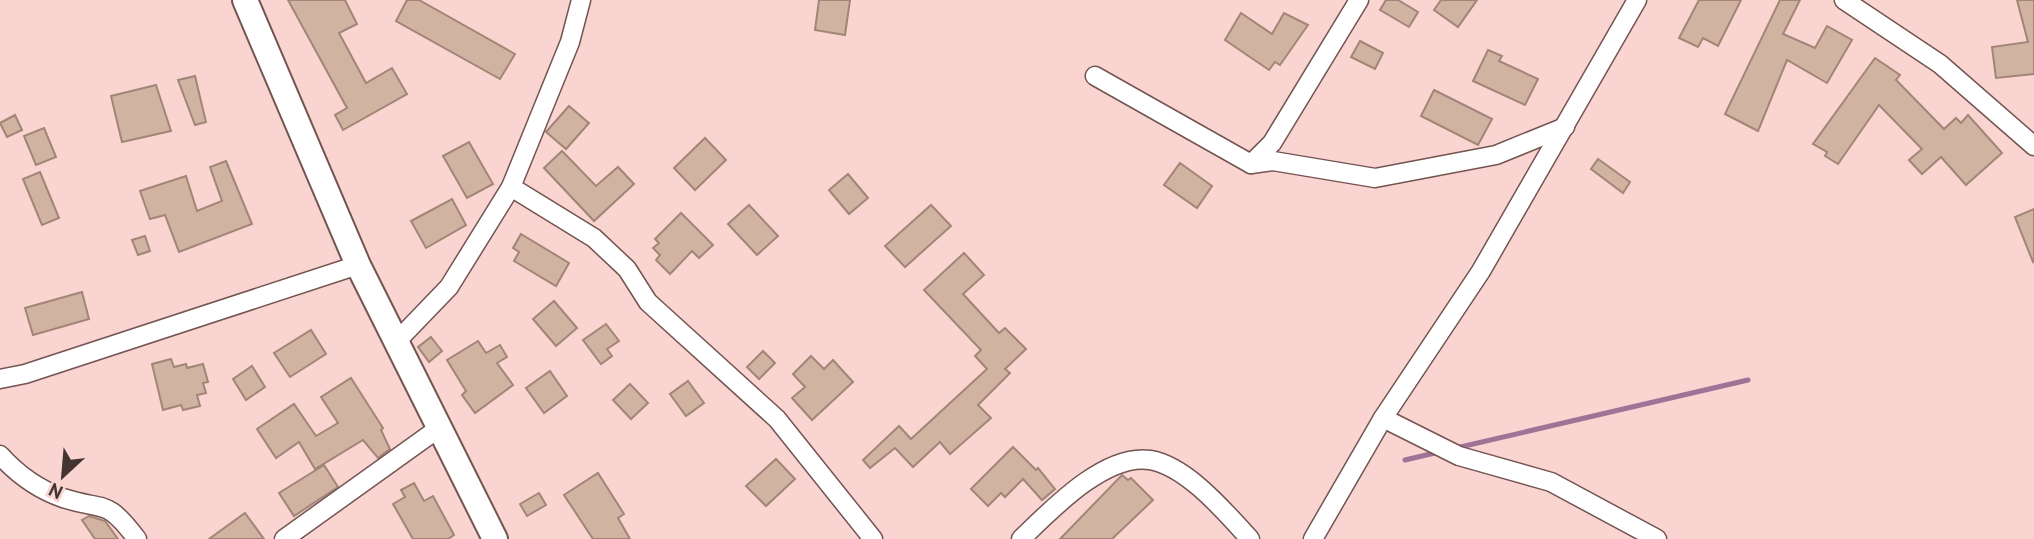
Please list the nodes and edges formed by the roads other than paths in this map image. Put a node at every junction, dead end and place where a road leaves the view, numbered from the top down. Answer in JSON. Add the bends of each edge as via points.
{"nodes":[{"id":1,"x":245,"y":0,"type":"edge"},
{"id":2,"x":581,"y":0,"type":"edge"},
{"id":3,"x":1359,"y":0,"type":"edge"},
{"id":4,"x":1637,"y":0,"type":"edge"},
{"id":5,"x":1844,"y":0,"type":"edge"},
{"id":6,"x":1096,"y":76,"type":"dead end"},
{"id":7,"x":1565,"y":127,"type":"junction"},
{"id":8,"x":2034,"y":146,"type":"edge"},
{"id":9,"x":1251,"y":164,"type":"junction"},
{"id":10,"x":511,"y":187,"type":"junction"},
{"id":11,"x":358,"y":265,"type":"junction"},
{"id":12,"x":397,"y":341,"type":"junction"},
{"id":13,"x":0,"y":379,"type":"edge"},
{"id":14,"x":1383,"y":418,"type":"junction"},
{"id":15,"x":439,"y":428,"type":"junction"},
{"id":16,"x":0,"y":455,"type":"edge"},
{"id":17,"x":137,"y":539,"type":"edge"},
{"id":18,"x":284,"y":539,"type":"edge"},
{"id":19,"x":495,"y":539,"type":"edge"},
{"id":20,"x":873,"y":539,"type":"edge"},
{"id":21,"x":1021,"y":539,"type":"edge"},
{"id":22,"x":1250,"y":539,"type":"edge"},
{"id":23,"x":1313,"y":539,"type":"edge"},
{"id":24,"x":1657,"y":539,"type":"edge"}],
"edges":[{"from":1,"to":11,"type":"main road"},
{"from":2,"to":10,"type":"street","via":[[570,42]]},
{"from":3,"to":9,"type":"street","via":[[1272,142]]},
{"from":4,"to":7,"type":"street"},
{"from":5,"to":8,"type":"street","via":[[1940,64]]},
{"from":6,"to":9,"type":"street"},
{"from":7,"to":9,"type":"street","via":[[1496,155],[1376,178],[1273,161]]},
{"from":7,"to":14,"type":"street","via":[[1480,271]]},
{"from":10,"to":12,"type":"street","via":[[449,287]]},
{"from":10,"to":20,"type":"street","via":[[594,238],[627,270],[648,302],[777,419]]},
{"from":11,"to":12,"type":"main road"},
{"from":11,"to":13,"type":"street"},
{"from":12,"to":15,"type":"main road"},
{"from":14,"to":23,"type":"street"},
{"from":14,"to":24,"type":"street","via":[[1459,456],[1552,482]]},
{"from":15,"to":18,"type":"street"},
{"from":15,"to":19,"type":"main road"},
{"from":16,"to":17,"type":"street","via":[[22,479],[64,498],[101,505],[120,516]]},
{"from":21,"to":22,"type":"street","via":[[1088,482],[1132,460],[1152,460],[1186,478]]}]}
